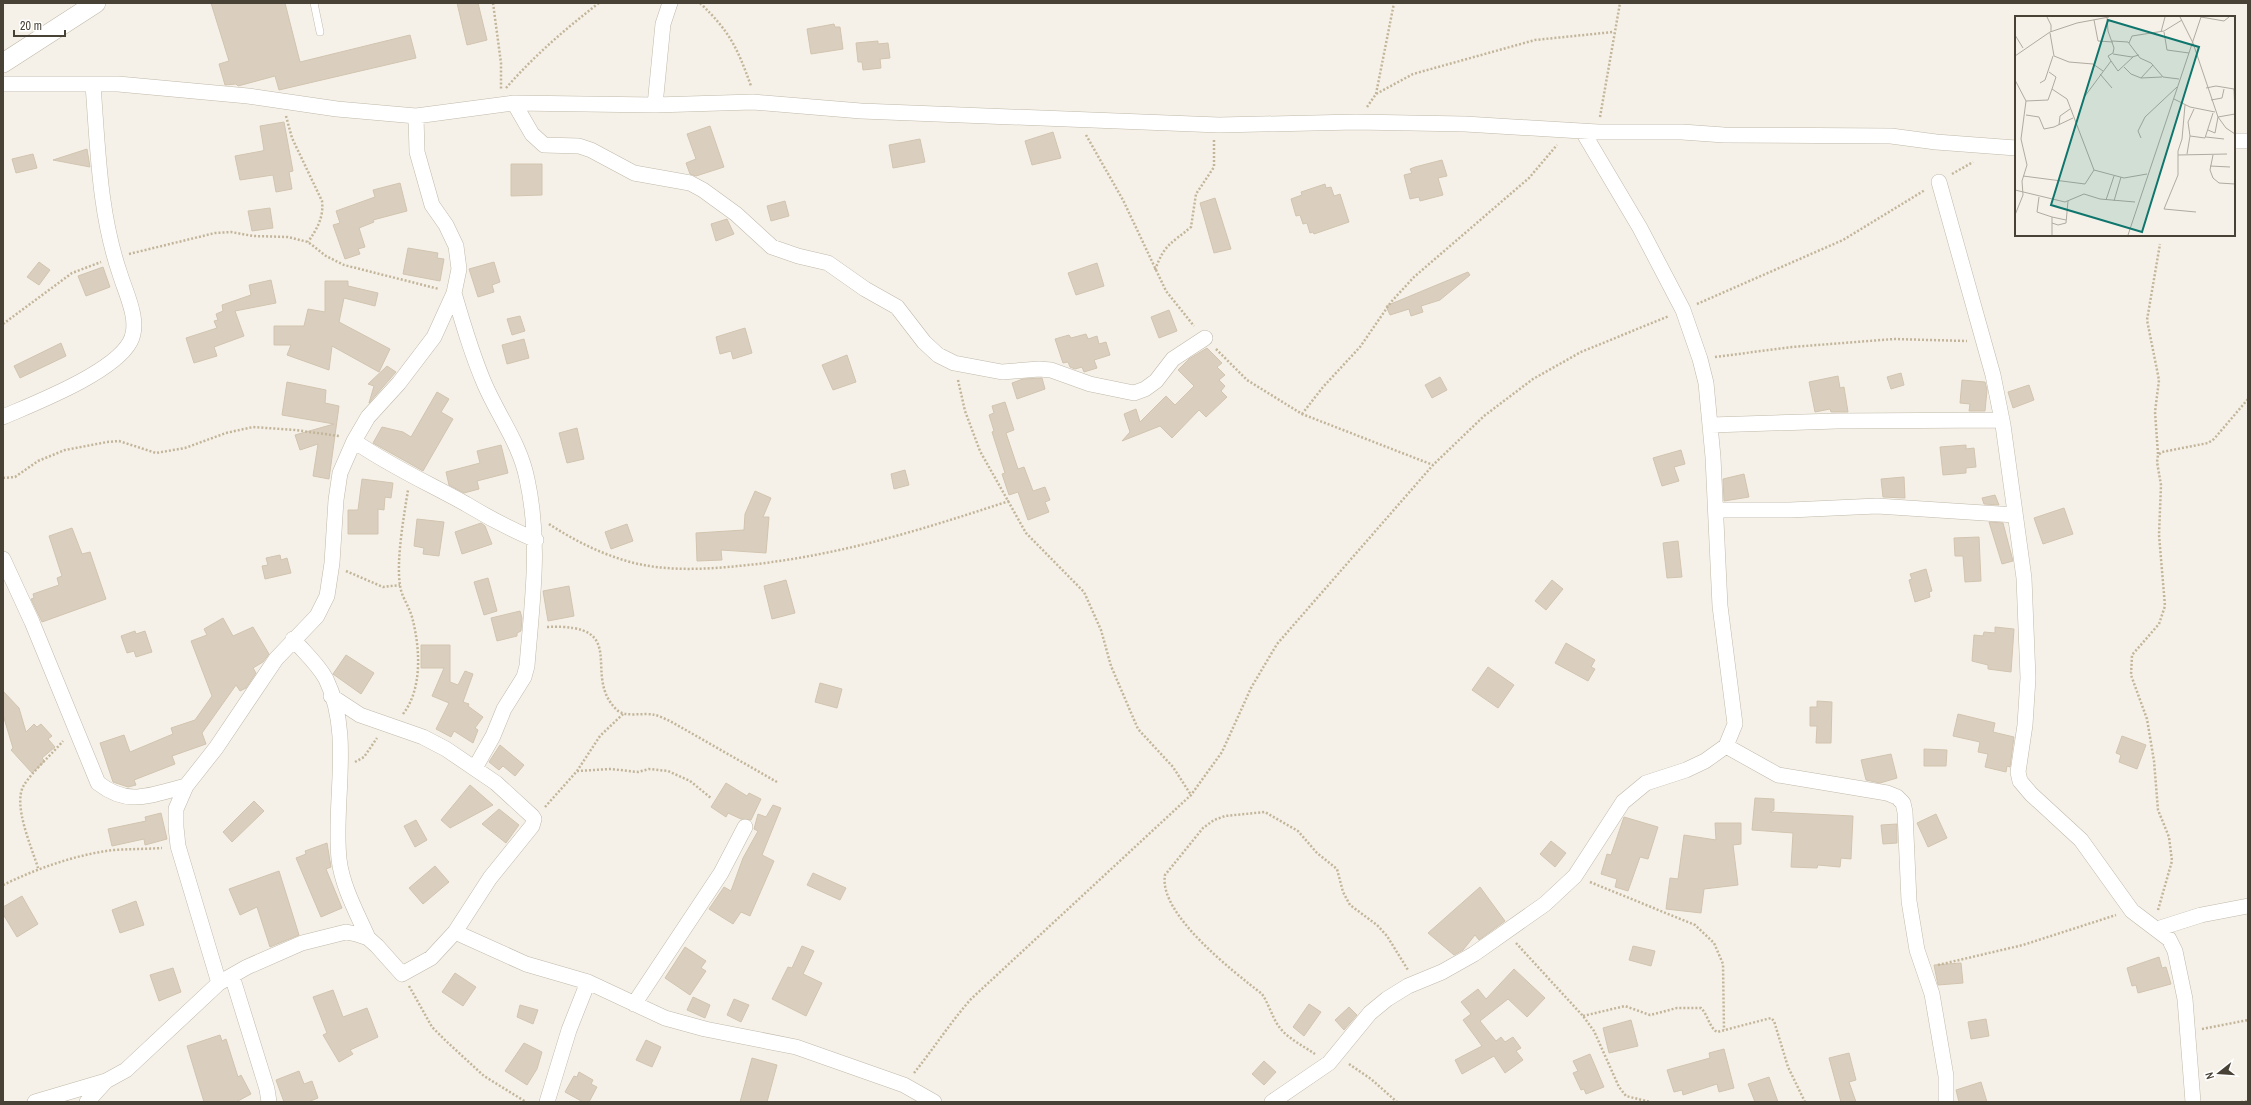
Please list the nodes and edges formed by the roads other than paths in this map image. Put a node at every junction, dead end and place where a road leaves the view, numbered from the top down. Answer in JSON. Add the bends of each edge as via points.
{"nodes":[{"id":1,"x":96,"y":3,"type":"edge"},
{"id":2,"x":314,"y":3,"type":"edge"},
{"id":3,"x":670,"y":3,"type":"edge"},
{"id":4,"x":320,"y":32,"type":"dead end"},
{"id":5,"x":3,"y":63,"type":"edge"},
{"id":6,"x":3,"y":84,"type":"edge"},
{"id":7,"x":93,"y":85,"type":"junction"},
{"id":8,"x":514,"y":104,"type":"junction"},
{"id":9,"x":655,"y":105,"type":"junction"},
{"id":10,"x":416,"y":116,"type":"junction"},
{"id":11,"x":1583,"y":132,"type":"junction"},
{"id":12,"x":2235,"y":141,"type":"edge"},
{"id":13,"x":2248,"y":142,"type":"edge"},
{"id":14,"x":2015,"y":148,"type":"edge"},
{"id":15,"x":1940,"y":182,"type":"road end"},
{"id":16,"x":454,"y":293,"type":"junction"},
{"id":17,"x":1205,"y":338,"type":"road end"},
{"id":18,"x":3,"y":417,"type":"edge"},
{"id":19,"x":2002,"y":420,"type":"junction"},
{"id":20,"x":1711,"y":425,"type":"junction"},
{"id":21,"x":354,"y":441,"type":"junction"},
{"id":22,"x":1716,"y":510,"type":"junction"},
{"id":23,"x":2015,"y":515,"type":"junction"},
{"id":24,"x":536,"y":540,"type":"junction"},
{"id":25,"x":3,"y":559,"type":"edge"},
{"id":26,"x":293,"y":639,"type":"junction"},
{"id":27,"x":331,"y":696,"type":"junction"},
{"id":28,"x":1726,"y":746,"type":"junction"},
{"id":29,"x":475,"y":768,"type":"junction"},
{"id":30,"x":186,"y":786,"type":"junction"},
{"id":31,"x":745,"y":827,"type":"dead end"},
{"id":32,"x":2248,"y":906,"type":"edge"},
{"id":33,"x":357,"y":914,"type":"junction"},
{"id":34,"x":2157,"y":929,"type":"junction"},
{"id":35,"x":346,"y":932,"type":"junction"},
{"id":36,"x":455,"y":932,"type":"junction"},
{"id":37,"x":368,"y":938,"type":"junction"},
{"id":38,"x":225,"y":979,"type":"junction"},
{"id":39,"x":588,"y":982,"type":"junction"},
{"id":40,"x":634,"y":1004,"type":"junction"},
{"id":41,"x":106,"y":1080,"type":"junction"},
{"id":42,"x":35,"y":1102,"type":"edge"},
{"id":43,"x":87,"y":1102,"type":"edge"},
{"id":44,"x":270,"y":1102,"type":"edge"},
{"id":45,"x":546,"y":1102,"type":"edge"},
{"id":46,"x":934,"y":1102,"type":"edge"},
{"id":47,"x":1272,"y":1102,"type":"edge"},
{"id":48,"x":1946,"y":1102,"type":"edge"},
{"id":49,"x":2193,"y":1102,"type":"edge"}],
"edges":[{"from":1,"to":5,"type":"street"},
{"from":2,"to":4,"type":"lane"},
{"from":3,"to":9,"type":"street","via":[[663,24]]},
{"from":6,"to":7,"type":"street"},
{"from":7,"to":10,"type":"street","via":[[118,84],[248,96],[337,109]]},
{"from":7,"to":18,"type":"street","via":[[102,209],[114,258],[134,319],[130,341],[117,356],[62,392]]},
{"from":8,"to":9,"type":"street"},
{"from":8,"to":10,"type":"street"},
{"from":8,"to":17,"type":"street","via":[[532,134],[544,145],[580,146],[634,173],[690,183],[736,214],[772,247],[828,263],[865,289],[897,307],[924,342],[954,363],[1002,372],[1051,370],[1090,384],[1134,393],[1156,381],[1173,359]]},
{"from":9,"to":11,"type":"street","via":[[753,102],[861,111],[1219,125],[1356,122],[1465,124]]},
{"from":10,"to":16,"type":"street","via":[[417,152],[432,205],[456,246],[459,269]]},
{"from":11,"to":14,"type":"street","via":[[1891,136]]},
{"from":11,"to":20,"type":"street","via":[[1640,228],[1683,310],[1700,358]]},
{"from":12,"to":13,"type":"street"},
{"from":15,"to":19,"type":"street","via":[[1984,341]]},
{"from":16,"to":21,"type":"street","via":[[434,337],[399,384],[368,417]]},
{"from":16,"to":24,"type":"street","via":[[485,386],[516,442],[527,478]]},
{"from":19,"to":20,"type":"street"},
{"from":19,"to":23,"type":"street"},
{"from":20,"to":22,"type":"street"},
{"from":21,"to":24,"type":"street","via":[[377,458],[500,525]]},
{"from":21,"to":26,"type":"street","via":[[340,474],[327,596],[317,616]]},
{"from":22,"to":23,"type":"street","via":[[1877,506]]},
{"from":22,"to":28,"type":"street","via":[[1720,606],[1735,724]]},
{"from":23,"to":34,"type":"street","via":[[2024,578],[2028,678],[2018,772],[2020,781],[2081,840],[2132,911]]},
{"from":24,"to":29,"type":"street","via":[[527,666],[524,677],[512,694]]},
{"from":25,"to":30,"type":"street","via":[[32,622],[98,783],[120,797],[140,798]]},
{"from":26,"to":27,"type":"street","via":[[326,679]]},
{"from":26,"to":30,"type":"street"},
{"from":27,"to":29,"type":"street","via":[[360,715],[428,740]]},
{"from":27,"to":33,"type":"street","via":[[339,730],[341,768],[336,819],[339,861],[347,891]]},
{"from":28,"to":47,"type":"street","via":[[1705,761],[1646,784],[1623,802],[1575,876],[1545,904],[1507,933],[1442,972],[1387,999],[1370,1013],[1333,1059]]},
{"from":28,"to":48,"type":"street","via":[[1778,775],[1887,793],[1897,797],[1903,804],[1909,901],[1917,950],[1932,994],[1946,1076]]},
{"from":29,"to":36,"type":"street","via":[[496,783],[534,819],[532,826],[490,878]]},
{"from":30,"to":38,"type":"street","via":[[176,809],[178,846]]},
{"from":31,"to":40,"type":"street","via":[[721,873]]},
{"from":32,"to":34,"type":"street","via":[[2201,915]]},
{"from":33,"to":35,"type":"street"},
{"from":33,"to":37,"type":"street"},
{"from":34,"to":49,"type":"street","via":[[2169,940],[2175,951],[2185,999]]},
{"from":35,"to":37,"type":"street"},
{"from":35,"to":38,"type":"street","via":[[302,943]]},
{"from":36,"to":37,"type":"street","via":[[431,958],[402,974]]},
{"from":36,"to":39,"type":"street","via":[[526,964]]},
{"from":38,"to":41,"type":"street","via":[[126,1070]]},
{"from":38,"to":44,"type":"street","via":[[268,1089]]},
{"from":39,"to":40,"type":"street"},
{"from":39,"to":45,"type":"street","via":[[569,1030]]},
{"from":40,"to":46,"type":"street","via":[[665,1018],[705,1029],[796,1047],[904,1085]]},
{"from":41,"to":42,"type":"street"},
{"from":41,"to":43,"type":"street"}]}
